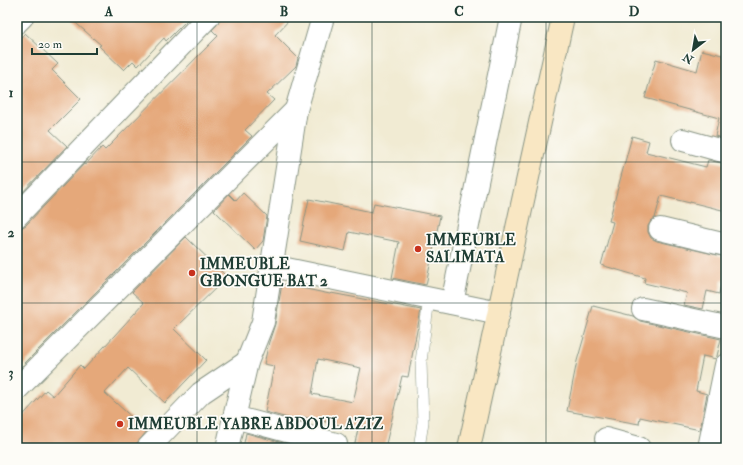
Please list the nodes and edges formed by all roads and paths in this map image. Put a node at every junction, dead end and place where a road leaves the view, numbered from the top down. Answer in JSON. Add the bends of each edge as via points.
{"nodes":[{"id":1,"x":22,"y":17,"type":"edge"},
{"id":2,"x":208,"y":17,"type":"edge"},
{"id":3,"x":323,"y":17,"type":"edge"},
{"id":4,"x":512,"y":17,"type":"edge"},
{"id":5,"x":563,"y":17,"type":"edge"},
{"id":6,"x":17,"y":22,"type":"edge"},
{"id":7,"x":296,"y":110,"type":"junction"},
{"id":8,"x":683,"y":140,"type":"dead end"},
{"id":9,"x":726,"y":152,"type":"edge"},
{"id":10,"x":17,"y":216,"type":"edge"},
{"id":11,"x":660,"y":229,"type":"dead end"},
{"id":12,"x":726,"y":245,"type":"edge"},
{"id":13,"x":272,"y":266,"type":"junction"},
{"id":14,"x":429,"y":298,"type":"junction"},
{"id":15,"x":452,"y":303,"type":"junction"},
{"id":16,"x":643,"y":309,"type":"dead end"},
{"id":17,"x":499,"y":313,"type":"junction"},
{"id":18,"x":726,"y":327,"type":"edge"},
{"id":19,"x":247,"y":362,"type":"junction"},
{"id":20,"x":726,"y":365,"type":"edge"},
{"id":21,"x":17,"y":389,"type":"edge"},
{"id":22,"x":234,"y":417,"type":"junction"},
{"id":23,"x":606,"y":439,"type":"dead end"},
{"id":24,"x":336,"y":444,"type":"dead end"},
{"id":25,"x":148,"y":448,"type":"edge"},
{"id":26,"x":227,"y":448,"type":"edge"},
{"id":27,"x":419,"y":448,"type":"edge"},
{"id":28,"x":469,"y":448,"type":"edge"},
{"id":29,"x":639,"y":448,"type":"edge"},
{"id":30,"x":709,"y":448,"type":"edge"}],
"edges":[{"from":1,"to":6,"type":"street"},
{"from":2,"to":10,"type":"street"},
{"from":3,"to":7,"type":"street"},
{"from":4,"to":15,"type":"street"},
{"from":5,"to":17,"type":"main road"},
{"from":7,"to":13,"type":"street"},
{"from":7,"to":21,"type":"street"},
{"from":8,"to":9,"type":"street"},
{"from":11,"to":12,"type":"street"},
{"from":13,"to":14,"type":"street"},
{"from":13,"to":19,"type":"street","via":[[263,322]]},
{"from":14,"to":15,"type":"street"},
{"from":14,"to":27,"type":"lane","via":[[421,362],[423,422]]},
{"from":15,"to":17,"type":"street"},
{"from":16,"to":18,"type":"street"},
{"from":17,"to":28,"type":"main road"},
{"from":19,"to":22,"type":"street"},
{"from":19,"to":25,"type":"street","via":[[200,393]]},
{"from":20,"to":30,"type":"street"},
{"from":22,"to":24,"type":"street"},
{"from":22,"to":26,"type":"street"},
{"from":23,"to":29,"type":"street"}]}
